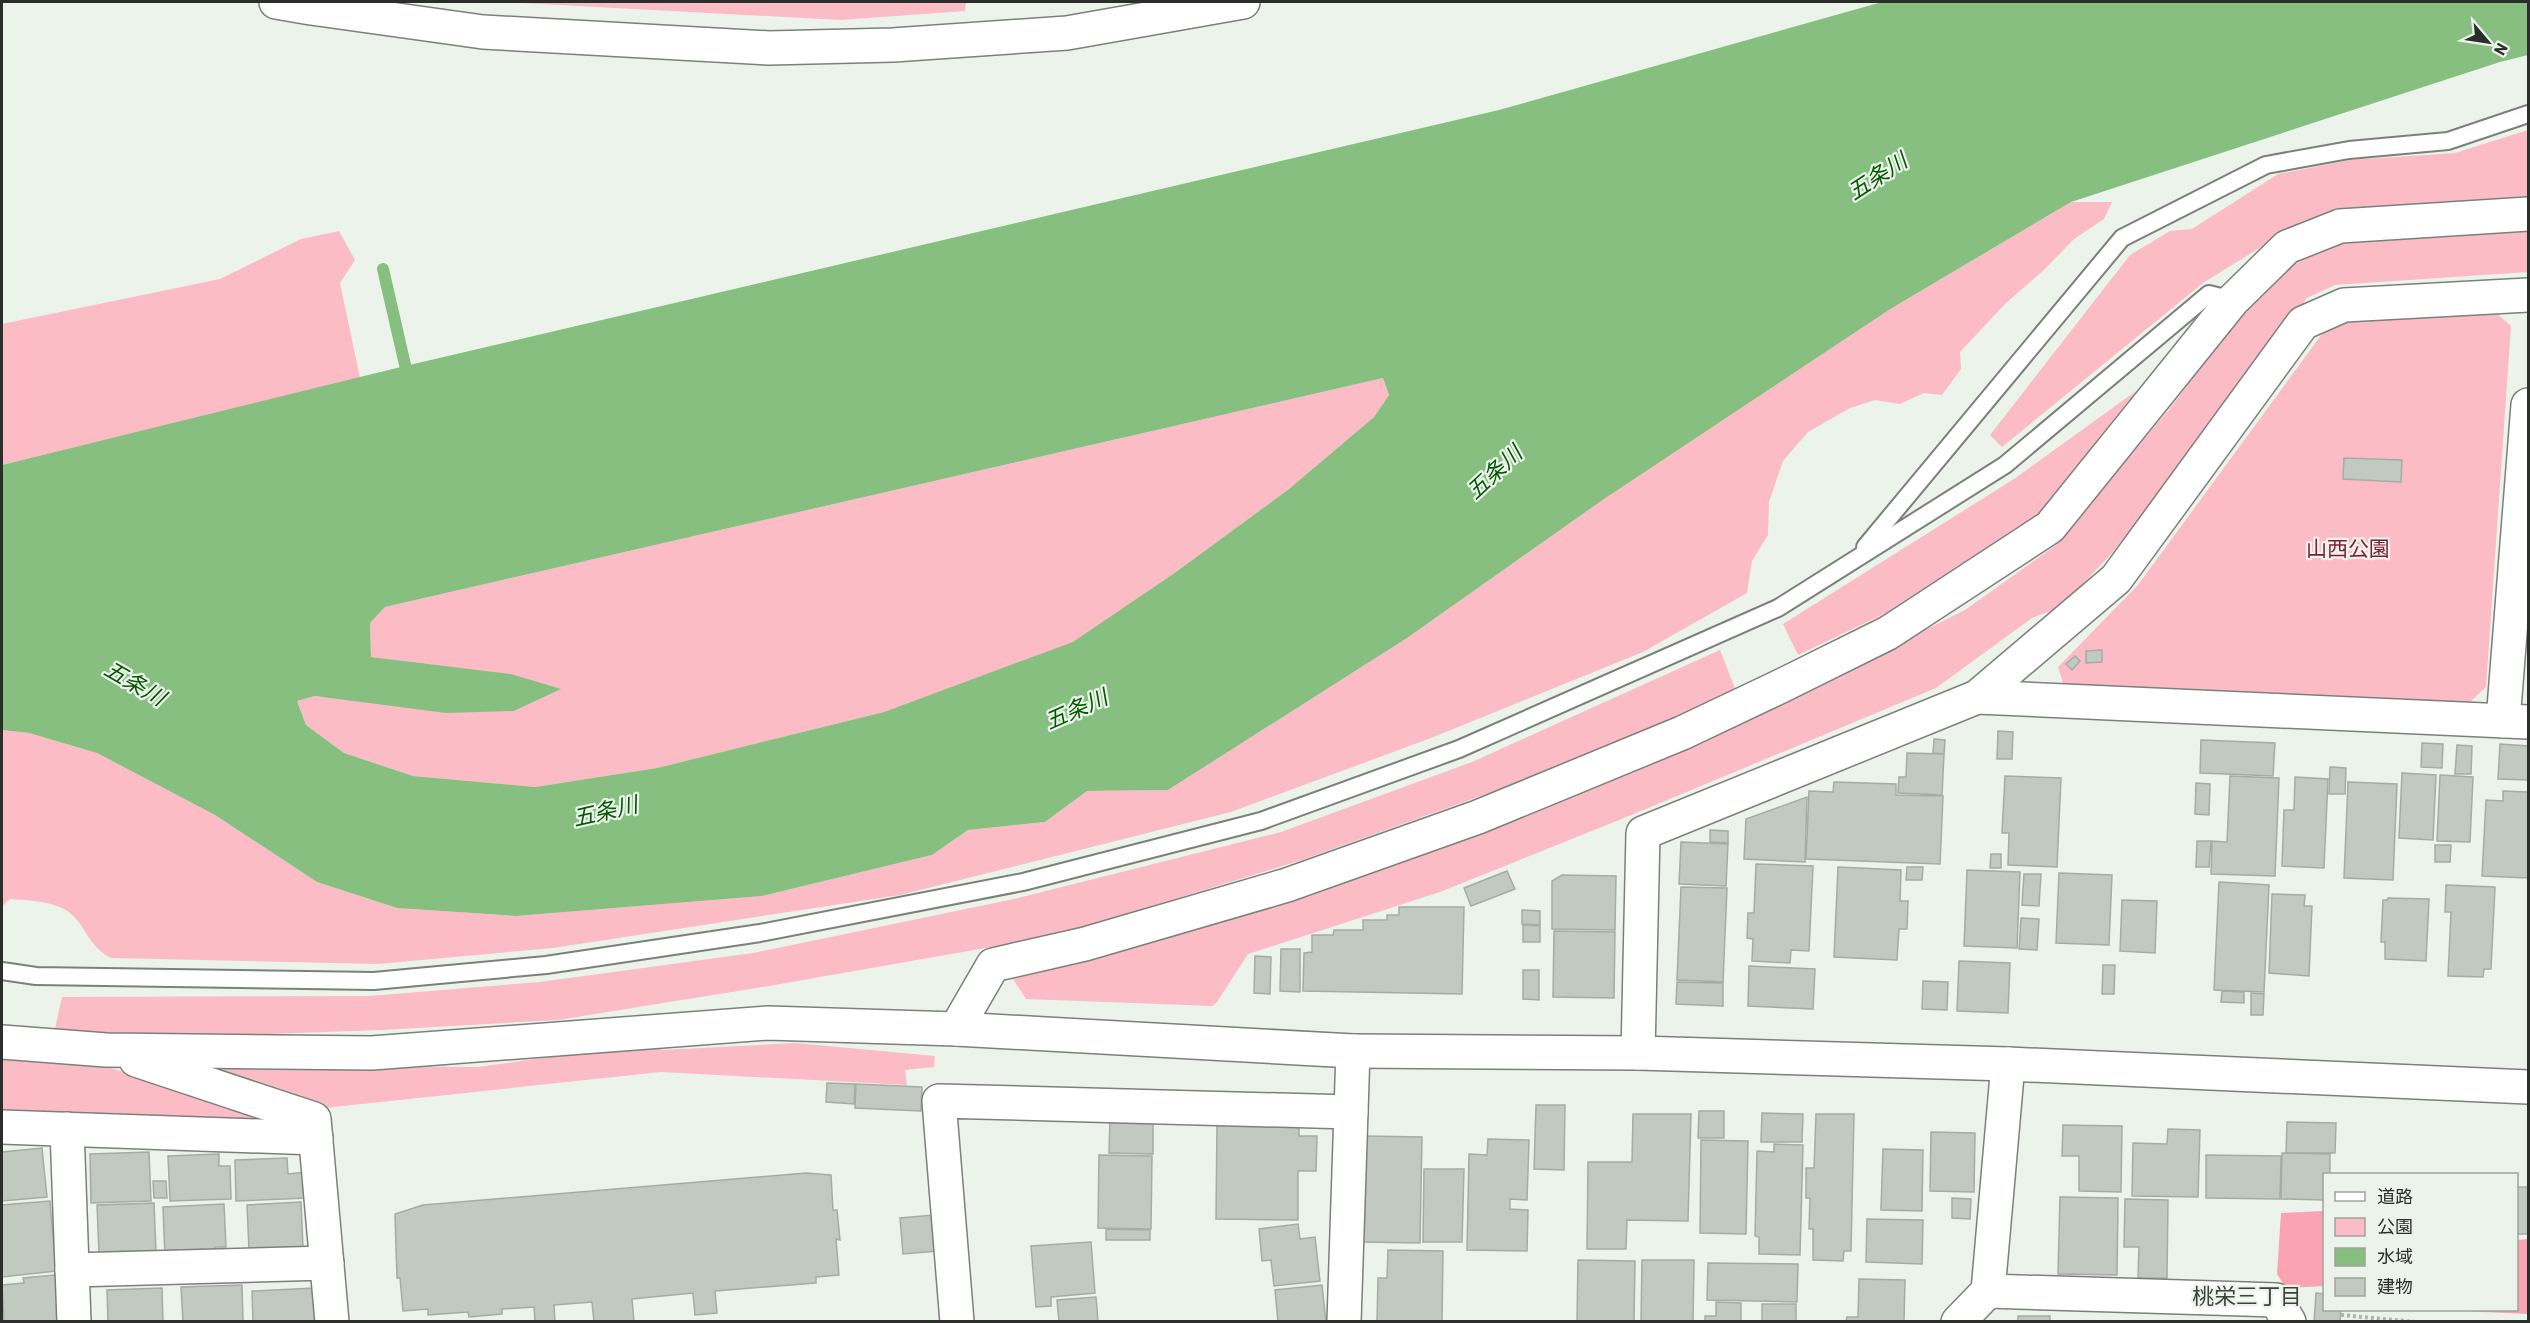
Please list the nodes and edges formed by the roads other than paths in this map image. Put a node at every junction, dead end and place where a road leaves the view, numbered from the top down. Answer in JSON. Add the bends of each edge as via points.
{"nodes":[{"id":1,"x":276,"y":2,"type":"edge"},
{"id":2,"x":1243,"y":2,"type":"edge"},
{"id":3,"x":2529,"y":114,"type":"edge"},
{"id":4,"x":2529,"y":214,"type":"edge"},
{"id":5,"x":2529,"y":295,"type":"edge"},
{"id":6,"x":2233,"y":300,"type":"junction"},
{"id":7,"x":2529,"y":405,"type":"edge"},
{"id":8,"x":1855,"y":559,"type":"junction"},
{"id":9,"x":1977,"y":697,"type":"junction"},
{"id":10,"x":2516,"y":722,"type":"edge"},
{"id":11,"x":2,"y":971,"type":"edge"},
{"id":12,"x":956,"y":1029,"type":"junction"},
{"id":13,"x":2,"y":1042,"type":"edge"},
{"id":14,"x":106,"y":1050,"type":"junction"},
{"id":15,"x":1353,"y":1052,"type":"junction"},
{"id":16,"x":1638,"y":1053,"type":"junction"},
{"id":17,"x":2008,"y":1064,"type":"junction"},
{"id":18,"x":2529,"y":1087,"type":"edge"},
{"id":19,"x":1351,"y":1112,"type":"junction"},
{"id":20,"x":2,"y":1126,"type":"edge"},
{"id":21,"x":67,"y":1129,"type":"junction"},
{"id":22,"x":316,"y":1138,"type":"junction"},
{"id":23,"x":327,"y":1263,"type":"junction"},
{"id":24,"x":72,"y":1270,"type":"junction"},
{"id":25,"x":1988,"y":1291,"type":"junction"},
{"id":26,"x":74,"y":1322,"type":"edge"},
{"id":27,"x":332,"y":1322,"type":"edge"},
{"id":28,"x":957,"y":1322,"type":"edge"},
{"id":29,"x":1344,"y":1322,"type":"edge"},
{"id":30,"x":1958,"y":1322,"type":"edge"},
{"id":31,"x":2289,"y":1322,"type":"edge"}],
"edges":[{"from":1,"to":2,"type":"street","via":[[483,32],[769,48],[893,45],[1067,33]]},
{"from":3,"to":8,"type":"lane","via":[[2448,141],[2349,150],[2266,165],[2122,238]]},
{"from":4,"to":6,"type":"street","via":[[2340,226],[2287,248]]},
{"from":5,"to":9,"type":"street","via":[[2344,305],[2303,323],[2116,579]]},
{"from":6,"to":8,"type":"lane","via":[[2209,294],[2005,465]]},
{"from":6,"to":12,"type":"street","via":[[2050,527],[1888,633],[1682,733],[1478,817],[1287,885],[1084,944],[993,965]]},
{"from":7,"to":10,"type":"street"},
{"from":8,"to":11,"type":"lane","via":[[1778,608],[1459,749],[1261,821],[1023,882],[760,933],[546,965],[374,981],[36,976]]},
{"from":9,"to":10,"type":"street"},
{"from":9,"to":16,"type":"street","via":[[1643,833]]},
{"from":12,"to":14,"type":"street","via":[[768,1023],[372,1053]]},
{"from":12,"to":15,"type":"street"},
{"from":13,"to":14,"type":"street"},
{"from":14,"to":22,"type":"street","via":[[314,1119]]},
{"from":15,"to":16,"type":"street"},
{"from":15,"to":19,"type":"street"},
{"from":16,"to":17,"type":"street"},
{"from":17,"to":18,"type":"street"},
{"from":17,"to":25,"type":"street"},
{"from":19,"to":28,"type":"street","via":[[939,1101]]},
{"from":19,"to":29,"type":"street"},
{"from":20,"to":21,"type":"street"},
{"from":21,"to":22,"type":"street"},
{"from":21,"to":24,"type":"street"},
{"from":22,"to":23,"type":"street"},
{"from":23,"to":24,"type":"street"},
{"from":23,"to":27,"type":"street"},
{"from":24,"to":26,"type":"street"},
{"from":25,"to":30,"type":"street"},
{"from":25,"to":31,"type":"street","via":[[2276,1300]]}]}
